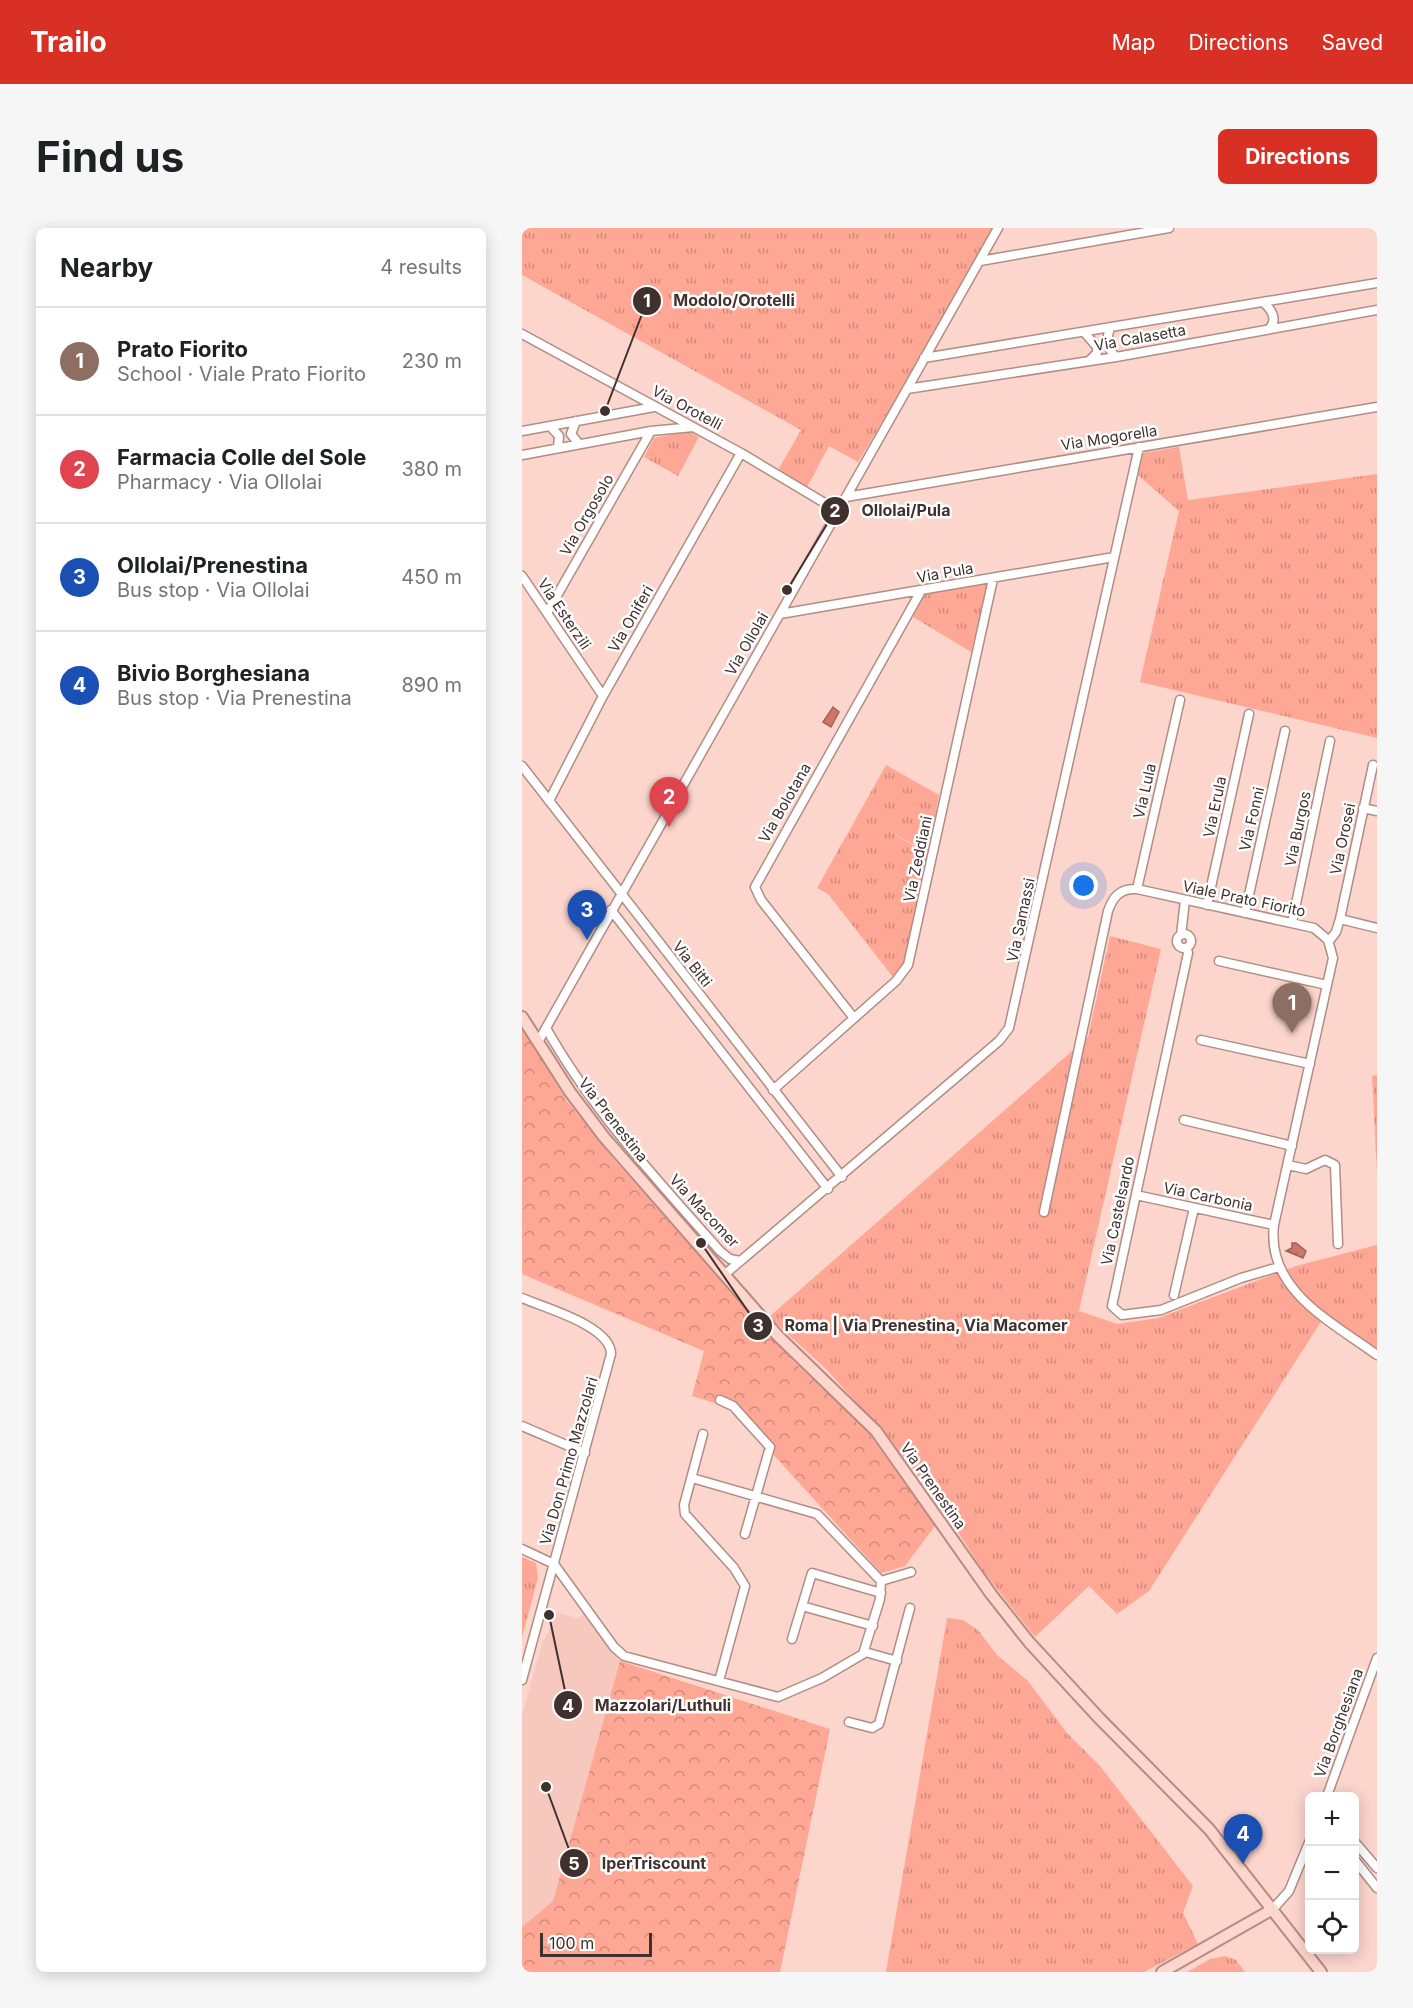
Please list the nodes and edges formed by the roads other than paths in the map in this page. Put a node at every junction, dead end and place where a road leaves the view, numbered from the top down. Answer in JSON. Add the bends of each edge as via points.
{"nodes":[{"id":1,"x":998,"y":228,"type":"edge"},
{"id":2,"x":1112,"y":228,"type":"edge"},
{"id":3,"x":1169,"y":228,"type":"edge"},
{"id":4,"x":1106,"y":238,"type":"junction"},
{"id":5,"x":980,"y":261,"type":"junction"},
{"id":6,"x":1377,"y":284,"type":"edge"},
{"id":7,"x":1264,"y":303,"type":"junction"},
{"id":8,"x":1377,"y":310,"type":"edge"},
{"id":9,"x":1110,"y":328,"type":"junction"},
{"id":10,"x":1269,"y":329,"type":"junction"},
{"id":11,"x":1084,"y":332,"type":"junction"},
{"id":12,"x":522,"y":334,"type":"edge"},
{"id":13,"x":1116,"y":357,"type":"junction"},
{"id":14,"x":924,"y":358,"type":"junction"},
{"id":15,"x":1090,"y":361,"type":"junction"},
{"id":16,"x":907,"y":389,"type":"junction"},
{"id":17,"x":655,"y":407,"type":"junction"},
{"id":18,"x":1377,"y":407,"type":"edge"},
{"id":19,"x":576,"y":421,"type":"junction"},
{"id":20,"x":550,"y":426,"type":"junction"},
{"id":21,"x":693,"y":426,"type":"junction"},
{"id":22,"x":522,"y":431,"type":"edge"},
{"id":23,"x":651,"y":431,"type":"junction"},
{"id":24,"x":579,"y":444,"type":"junction"},
{"id":25,"x":1139,"y":447,"type":"junction"},
{"id":26,"x":558,"y":448,"type":"junction"},
{"id":27,"x":741,"y":453,"type":"junction"},
{"id":28,"x":522,"y":455,"type":"edge"},
{"id":29,"x":846,"y":497,"type":"junction"},
{"id":30,"x":838,"y":511,"type":"junction"},
{"id":31,"x":1114,"y":557,"type":"junction"},
{"id":32,"x":522,"y":576,"type":"edge"},
{"id":33,"x":993,"y":579,"type":"junction"},
{"id":34,"x":921,"y":591,"type":"junction"},
{"id":35,"x":547,"y":613,"type":"junction"},
{"id":36,"x":780,"y":614,"type":"junction"},
{"id":37,"x":603,"y":696,"type":"junction"},
{"id":38,"x":1180,"y":700,"type":"dead end"},
{"id":39,"x":1249,"y":714,"type":"dead end"},
{"id":40,"x":1285,"y":731,"type":"dead end"},
{"id":41,"x":1330,"y":741,"type":"dead end"},
{"id":42,"x":1372,"y":765,"type":"dead end"},
{"id":43,"x":522,"y":766,"type":"edge"},
{"id":44,"x":549,"y":801,"type":"junction"},
{"id":45,"x":1363,"y":808,"type":"junction"},
{"id":46,"x":1377,"y":811,"type":"edge"},
{"id":47,"x":1137,"y":889,"type":"junction"},
{"id":48,"x":620,"y":893,"type":"junction"},
{"id":49,"x":1185,"y":900,"type":"junction"},
{"id":50,"x":1207,"y":905,"type":"junction"},
{"id":51,"x":610,"y":910,"type":"junction"},
{"id":52,"x":1245,"y":913,"type":"junction"},
{"id":53,"x":1340,"y":919,"type":"junction"},
{"id":54,"x":1292,"y":923,"type":"junction"},
{"id":55,"x":1377,"y":928,"type":"edge"},
{"id":56,"x":1329,"y":941,"type":"junction"},
{"id":57,"x":1219,"y":961,"type":"dead end"},
{"id":58,"x":1327,"y":985,"type":"junction"},
{"id":59,"x":522,"y":1017,"type":"edge"},
{"id":60,"x":853,"y":1017,"type":"junction"},
{"id":61,"x":546,"y":1028,"type":"junction"},
{"id":62,"x":1201,"y":1040,"type":"dead end"},
{"id":63,"x":538,"y":1042,"type":"junction"},
{"id":64,"x":1310,"y":1064,"type":"junction"},
{"id":65,"x":773,"y":1090,"type":"junction"},
{"id":66,"x":1184,"y":1120,"type":"dead end"},
{"id":67,"x":1292,"y":1146,"type":"junction"},
{"id":68,"x":1288,"y":1165,"type":"junction"},
{"id":69,"x":842,"y":1177,"type":"junction"},
{"id":70,"x":828,"y":1189,"type":"junction"},
{"id":71,"x":1136,"y":1195,"type":"junction"},
{"id":72,"x":1194,"y":1208,"type":"junction"},
{"id":73,"x":1044,"y":1212,"type":"dead end"},
{"id":74,"x":1274,"y":1225,"type":"junction"},
{"id":75,"x":1338,"y":1244,"type":"dead end"},
{"id":76,"x":740,"y":1261,"type":"junction"},
{"id":77,"x":1279,"y":1267,"type":"junction"},
{"id":78,"x":724,"y":1275,"type":"junction"},
{"id":79,"x":1174,"y":1295,"type":"dead end"},
{"id":80,"x":522,"y":1298,"type":"edge"},
{"id":81,"x":1377,"y":1355,"type":"edge"},
{"id":82,"x":720,"y":1400,"type":"dead end"},
{"id":83,"x":522,"y":1426,"type":"edge"},
{"id":84,"x":704,"y":1434,"type":"dead end"},
{"id":85,"x":585,"y":1453,"type":"junction"},
{"id":86,"x":692,"y":1478,"type":"junction"},
{"id":87,"x":757,"y":1495,"type":"junction"},
{"id":88,"x":745,"y":1534,"type":"dead end"},
{"id":89,"x":522,"y":1549,"type":"edge"},
{"id":90,"x":554,"y":1564,"type":"junction"},
{"id":91,"x":911,"y":1572,"type":"dead end"},
{"id":92,"x":880,"y":1581,"type":"junction"},
{"id":93,"x":881,"y":1593,"type":"junction"},
{"id":94,"x":802,"y":1606,"type":"junction"},
{"id":95,"x":910,"y":1608,"type":"dead end"},
{"id":96,"x":873,"y":1626,"type":"junction"},
{"id":97,"x":792,"y":1639,"type":"dead end"},
{"id":98,"x":865,"y":1652,"type":"junction"},
{"id":99,"x":1377,"y":1658,"type":"edge"},
{"id":100,"x":897,"y":1661,"type":"junction"},
{"id":101,"x":522,"y":1680,"type":"edge"},
{"id":102,"x":719,"y":1681,"type":"junction"},
{"id":103,"x":849,"y":1722,"type":"dead end"},
{"id":104,"x":1329,"y":1792,"type":"edge"},
{"id":105,"x":1307,"y":1846,"type":"edge"},
{"id":106,"x":1358,"y":1846,"type":"edge"},
{"id":107,"x":1359,"y":1865,"type":"edge"},
{"id":108,"x":1377,"y":1870,"type":"edge"},
{"id":109,"x":1369,"y":1878,"type":"junction"},
{"id":110,"x":1377,"y":1888,"type":"edge"},
{"id":111,"x":1273,"y":1909,"type":"junction"},
{"id":112,"x":1162,"y":1972,"type":"edge"},
{"id":113,"x":1321,"y":1972,"type":"edge"}],
"edges":[{"from":1,"to":5,"type":"street","name":"Via Ollolai"},
{"from":2,"to":4,"type":"street"},
{"from":3,"to":4,"type":"street"},
{"from":4,"to":5,"type":"street"},
{"from":5,"to":14,"type":"street","name":"Via Ollolai"},
{"from":6,"to":7,"type":"street","name":"Via Calasetta"},
{"from":7,"to":9,"type":"street","name":"Via Calasetta"},
{"from":7,"to":10,"type":"street","via":[[1274,318]]},
{"from":8,"to":10,"type":"street","name":"Via Calasetta"},
{"from":9,"to":11,"type":"street","name":"Via Calasetta"},
{"from":9,"to":13,"type":"street","via":[[1107,343]]},
{"from":10,"to":13,"type":"street","name":"Via Calasetta"},
{"from":11,"to":14,"type":"street","name":"Via Calasetta"},
{"from":11,"to":15,"type":"street","via":[[1097,347]]},
{"from":12,"to":17,"type":"street","name":"Via Orotelli"},
{"from":13,"to":15,"type":"street","name":"Via Calasetta"},
{"from":14,"to":16,"type":"street","name":"Via Ollolai"},
{"from":15,"to":16,"type":"street","name":"Via Calasetta"},
{"from":16,"to":29,"type":"street","name":"Via Ollolai"},
{"from":17,"to":19,"type":"street"},
{"from":17,"to":21,"type":"street","name":"Via Orotelli"},
{"from":18,"to":25,"type":"street","name":"Via Mogorella"},
{"from":19,"to":20,"type":"street"},
{"from":19,"to":24,"type":"street","via":[[571,434]]},
{"from":20,"to":22,"type":"street"},
{"from":20,"to":26,"type":"street","via":[[559,436]]},
{"from":21,"to":23,"type":"street"},
{"from":21,"to":27,"type":"street","name":"Via Orotelli"},
{"from":23,"to":24,"type":"street"},
{"from":23,"to":35,"type":"street","name":"Via Orgosolo"},
{"from":24,"to":26,"type":"street"},
{"from":25,"to":29,"type":"street","name":"Via Mogorella"},
{"from":25,"to":31,"type":"street","name":"Via Samassi"},
{"from":26,"to":28,"type":"street"},
{"from":27,"to":30,"type":"street","name":"Via Orotelli"},
{"from":27,"to":37,"type":"street","name":"Via Oniferi"},
{"from":29,"to":30,"type":"street","name":"Via Ollolai"},
{"from":30,"to":36,"type":"street","name":"Via Ollolai"},
{"from":31,"to":33,"type":"street","name":"Via Pula"},
{"from":31,"to":69,"type":"street","name":"Via Samassi","via":[[1009,1028],[999,1041]]},
{"from":32,"to":35,"type":"street","name":"Via Esterzili"},
{"from":33,"to":34,"type":"street","name":"Via Pula"},
{"from":33,"to":60,"type":"street","name":"Via Zeddiani","via":[[909,962],[896,981]]},
{"from":34,"to":36,"type":"street","name":"Via Pula"},
{"from":34,"to":60,"type":"street","name":"Via Bolotana","via":[[755,887],[759,898]]},
{"from":35,"to":37,"type":"street","name":"Via Esterzili"},
{"from":36,"to":48,"type":"street","name":"Via Ollolai"},
{"from":37,"to":44,"type":"street","name":"Via Oniferi"},
{"from":38,"to":47,"type":"street","name":"Via Lula"},
{"from":39,"to":50,"type":"street","name":"Via Erula"},
{"from":40,"to":52,"type":"street","name":"Via Fonni"},
{"from":41,"to":54,"type":"street","name":"Via Burgos"},
{"from":42,"to":45,"type":"street","name":"Via Orosei"},
{"from":43,"to":44,"type":"street","name":"Via Bitti"},
{"from":44,"to":48,"type":"street","name":"Via Bitti"},
{"from":45,"to":46,"type":"street"},
{"from":45,"to":53,"type":"street","name":"Via Orosei"},
{"from":47,"to":49,"type":"street","name":"Viale Prato Fiorito"},
{"from":47,"to":73,"type":"street","via":[[1119,893],[1108,911]]},
{"from":48,"to":51,"type":"street","name":"Via Ollolai"},
{"from":48,"to":65,"type":"street","name":"Via Bitti"},
{"from":49,"to":50,"type":"street","name":"Viale Prato Fiorito"},
{"from":49,"to":71,"type":"street","name":"Via Castelsardo","via":[[1181,935],[1191,939]]},
{"from":50,"to":52,"type":"street","name":"Viale Prato Fiorito"},
{"from":51,"to":61,"type":"street","name":"Via Ollolai"},
{"from":51,"to":70,"type":"street","name":"Via Bitti"},
{"from":52,"to":54,"type":"street","name":"Viale Prato Fiorito"},
{"from":53,"to":55,"type":"street"},
{"from":53,"to":56,"type":"street","name":"Via Orosei"},
{"from":54,"to":56,"type":"street","name":"Viale Prato Fiorito","via":[[1316,929]]},
{"from":56,"to":58,"type":"street","via":[[1333,958]]},
{"from":57,"to":58,"type":"street"},
{"from":58,"to":64,"type":"street"},
{"from":59,"to":63,"type":"main road","name":"Via Prenestina"},
{"from":60,"to":65,"type":"street","name":"Via Zeddiani"},
{"from":61,"to":63,"type":"street","name":"Via Ollolai"},
{"from":61,"to":76,"type":"street","name":"Via Macomer","via":[[582,1088],[619,1136],[722,1254]]},
{"from":62,"to":64,"type":"street"},
{"from":63,"to":78,"type":"main road","name":"Via Prenestina","via":[[596,1127]]},
{"from":64,"to":67,"type":"street"},
{"from":65,"to":69,"type":"street","name":"Via Bitti"},
{"from":66,"to":67,"type":"street"},
{"from":67,"to":68,"type":"street"},
{"from":68,"to":74,"type":"street"},
{"from":68,"to":75,"type":"street","via":[[1306,1169],[1325,1160],[1335,1165]]},
{"from":69,"to":70,"type":"street","name":"Via Samassi"},
{"from":70,"to":76,"type":"street","name":"Via Samassi"},
{"from":71,"to":72,"type":"street","name":"Via Carbonia"},
{"from":71,"to":77,"type":"street","name":"Via Castelsardo","via":[[1112,1301],[1119,1314],[1161,1310],[1240,1278]]},
{"from":72,"to":74,"type":"street","name":"Via Carbonia"},
{"from":72,"to":79,"type":"street"},
{"from":74,"to":77,"type":"street"},
{"from":76,"to":78,"type":"street","name":"Via Samassi"},
{"from":77,"to":81,"type":"street","via":[[1303,1301]]},
{"from":78,"to":111,"type":"main road","name":"Via Prenestina","via":[[790,1349],[876,1431],[1029,1642],[1200,1818]]},
{"from":80,"to":85,"type":"street","name":"Via Don Primo Mazzolari","via":[[595,1330],[610,1345],[609,1366]]},
{"from":82,"to":87,"type":"street","via":[[733,1406],[770,1447]]},
{"from":83,"to":85,"type":"street"},
{"from":84,"to":86,"type":"street"},
{"from":85,"to":90,"type":"street","name":"Via Don Primo Mazzolari"},
{"from":86,"to":87,"type":"street"},
{"from":86,"to":102,"type":"street","via":[[684,1505],[686,1516],[745,1584]]},
{"from":87,"to":88,"type":"street"},
{"from":87,"to":92,"type":"street","via":[[819,1515]]},
{"from":89,"to":90,"type":"street"},
{"from":90,"to":101,"type":"street","name":"Via Don Primo Mazzolari"},
{"from":90,"to":102,"type":"street","via":[[624,1656]]},
{"from":91,"to":92,"type":"street"},
{"from":92,"to":93,"type":"street"},
{"from":93,"to":94,"type":"street","via":[[812,1573]]},
{"from":93,"to":96,"type":"street"},
{"from":94,"to":96,"type":"street"},
{"from":94,"to":97,"type":"street"},
{"from":95,"to":100,"type":"street"},
{"from":96,"to":98,"type":"street"},
{"from":98,"to":100,"type":"street"},
{"from":98,"to":102,"type":"street","via":[[781,1697]]},
{"from":99,"to":104,"type":"street","name":"Via Borghesiana"},
{"from":100,"to":103,"type":"street","via":[[878,1725],[870,1728]]},
{"from":105,"to":111,"type":"street","via":[[1287,1893]]},
{"from":106,"to":108,"type":"street"},
{"from":107,"to":109,"type":"street"},
{"from":108,"to":109,"type":"street"},
{"from":109,"to":110,"type":"street"},
{"from":111,"to":112,"type":"main road"},
{"from":111,"to":113,"type":"main road","name":"Via Prenestina"}]}
